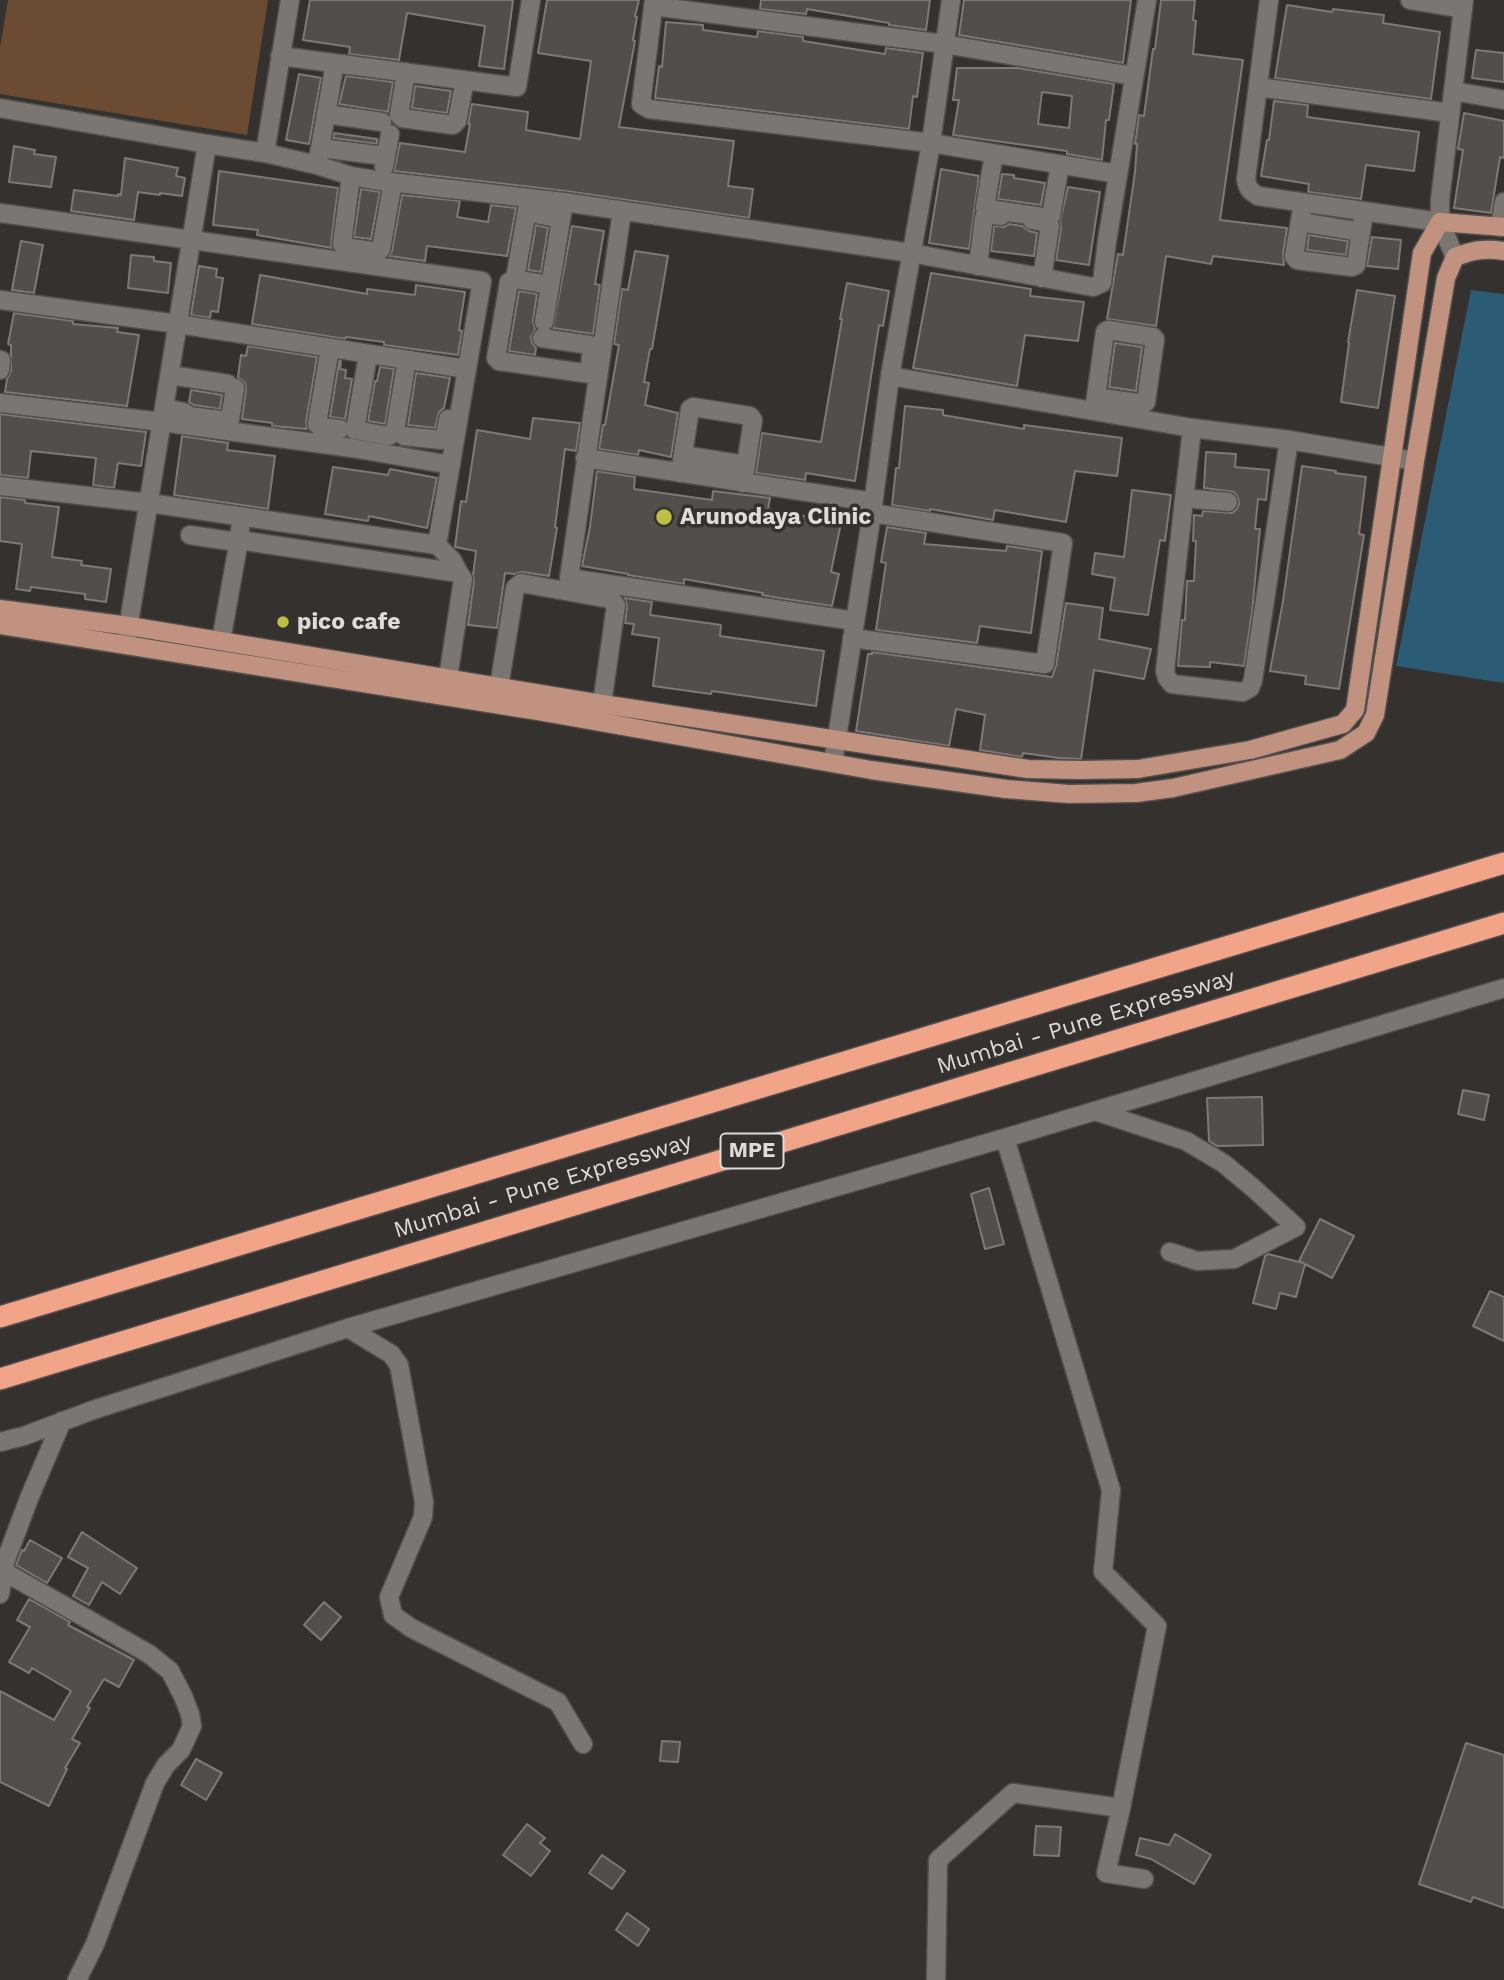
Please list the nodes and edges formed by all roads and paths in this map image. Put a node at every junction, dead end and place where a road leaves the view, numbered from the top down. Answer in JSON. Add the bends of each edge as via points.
{"nodes":[{"id":1,"x":290,"y":0,"type":"edge"},
{"id":2,"x":531,"y":0,"type":"edge"},
{"id":3,"x":951,"y":0,"type":"edge"},
{"id":4,"x":1147,"y":0,"type":"edge"},
{"id":5,"x":1269,"y":0,"type":"edge"},
{"id":6,"x":1410,"y":0,"type":"edge"},
{"id":7,"x":654,"y":3,"type":"edge"},
{"id":8,"x":1464,"y":4,"type":"edge"},
{"id":9,"x":944,"y":44,"type":"junction"},
{"id":10,"x":280,"y":56,"type":"junction"},
{"id":11,"x":335,"y":68,"type":"junction"},
{"id":12,"x":401,"y":76,"type":"junction"},
{"id":13,"x":1133,"y":76,"type":"junction"},
{"id":14,"x":464,"y":85,"type":"junction"},
{"id":15,"x":1258,"y":87,"type":"junction"},
{"id":16,"x":1453,"y":91,"type":"junction"},
{"id":17,"x":1504,"y":100,"type":"edge"},
{"id":18,"x":393,"y":103,"type":"dead end"},
{"id":19,"x":0,"y":108,"type":"edge"},
{"id":20,"x":1450,"y":113,"type":"junction"},
{"id":21,"x":326,"y":114,"type":"junction"},
{"id":22,"x":207,"y":144,"type":"junction"},
{"id":23,"x":931,"y":144,"type":"junction"},
{"id":24,"x":265,"y":153,"type":"junction"},
{"id":25,"x":994,"y":154,"type":"junction"},
{"id":26,"x":319,"y":156,"type":"junction"},
{"id":27,"x":385,"y":156,"type":"junction"},
{"id":28,"x":1060,"y":165,"type":"junction"},
{"id":29,"x":1118,"y":174,"type":"junction"},
{"id":30,"x":351,"y":180,"type":"junction"},
{"id":31,"x":388,"y":184,"type":"junction"},
{"id":32,"x":1504,"y":202,"type":"edge"},
{"id":33,"x":1303,"y":203,"type":"junction"},
{"id":34,"x":528,"y":206,"type":"junction"},
{"id":35,"x":1337,"y":208,"type":"junction"},
{"id":36,"x":562,"y":211,"type":"junction"},
{"id":37,"x":622,"y":211,"type":"junction"},
{"id":38,"x":1364,"y":212,"type":"junction"},
{"id":39,"x":0,"y":214,"type":"edge"},
{"id":40,"x":1300,"y":222,"type":"junction"},
{"id":41,"x":1440,"y":222,"type":"junction"},
{"id":42,"x":1502,"y":227,"type":"edge"},
{"id":43,"x":1332,"y":228,"type":"junction"},
{"id":44,"x":1361,"y":232,"type":"junction"},
{"id":45,"x":192,"y":241,"type":"junction"},
{"id":46,"x":1504,"y":251,"type":"edge"},
{"id":47,"x":911,"y":253,"type":"junction"},
{"id":48,"x":363,"y":257,"type":"junction"},
{"id":49,"x":1455,"y":257,"type":"junction"},
{"id":50,"x":978,"y":266,"type":"junction"},
{"id":51,"x":1042,"y":278,"type":"junction"},
{"id":52,"x":515,"y":279,"type":"junction"},
{"id":53,"x":549,"y":285,"type":"junction"},
{"id":54,"x":0,"y":300,"type":"edge"},
{"id":55,"x":178,"y":324,"type":"junction"},
{"id":56,"x":329,"y":352,"type":"junction"},
{"id":57,"x":367,"y":361,"type":"junction"},
{"id":58,"x":406,"y":364,"type":"junction"},
{"id":59,"x":466,"y":369,"type":"junction"},
{"id":60,"x":593,"y":374,"type":"junction"},
{"id":61,"x":170,"y":375,"type":"junction"},
{"id":62,"x":890,"y":376,"type":"junction"},
{"id":63,"x":0,"y":403,"type":"edge"},
{"id":64,"x":1095,"y":404,"type":"junction"},
{"id":65,"x":454,"y":409,"type":"junction"},
{"id":66,"x":163,"y":415,"type":"junction"},
{"id":67,"x":1192,"y":428,"type":"junction"},
{"id":68,"x":347,"y":429,"type":"junction"},
{"id":69,"x":1236,"y":434,"type":"junction"},
{"id":70,"x":404,"y":436,"type":"dead end"},
{"id":71,"x":425,"y":438,"type":"junction"},
{"id":72,"x":1289,"y":440,"type":"junction"},
{"id":73,"x":1215,"y":441,"type":"dead end"},
{"id":74,"x":352,"y":448,"type":"junction"},
{"id":75,"x":683,"y":455,"type":"junction"},
{"id":76,"x":585,"y":458,"type":"junction"},
{"id":77,"x":1392,"y":458,"type":"junction"},
{"id":78,"x":421,"y":460,"type":"junction"},
{"id":79,"x":1415,"y":461,"type":"junction"},
{"id":80,"x":451,"y":465,"type":"junction"},
{"id":81,"x":680,"y":473,"type":"junction"},
{"id":82,"x":745,"y":474,"type":"junction"},
{"id":83,"x":0,"y":486,"type":"edge"},
{"id":84,"x":1184,"y":498,"type":"junction"},
{"id":85,"x":1228,"y":502,"type":"dead end"},
{"id":86,"x":149,"y":503,"type":"junction"},
{"id":87,"x":872,"y":508,"type":"junction"},
{"id":88,"x":242,"y":516,"type":"junction"},
{"id":89,"x":190,"y":535,"type":"dead end"},
{"id":90,"x":239,"y":540,"type":"junction"},
{"id":91,"x":437,"y":545,"type":"junction"},
{"id":92,"x":459,"y":573,"type":"junction"},
{"id":93,"x":0,"y":609,"type":"edge"},
{"id":94,"x":0,"y":625,"type":"edge"},
{"id":95,"x":129,"y":626,"type":"junction"},
{"id":96,"x":853,"y":630,"type":"junction"},
{"id":97,"x":220,"y":642,"type":"junction"},
{"id":98,"x":126,"y":645,"type":"junction"},
{"id":99,"x":448,"y":678,"type":"junction"},
{"id":100,"x":499,"y":687,"type":"junction"},
{"id":101,"x":602,"y":704,"type":"junction"},
{"id":102,"x":836,"y":740,"type":"junction"},
{"id":103,"x":833,"y":763,"type":"junction"},
{"id":104,"x":1504,"y":863,"type":"edge"},
{"id":105,"x":1504,"y":923,"type":"edge"},
{"id":106,"x":1504,"y":988,"type":"edge"},
{"id":107,"x":1095,"y":1111,"type":"junction"},
{"id":108,"x":1005,"y":1138,"type":"junction"},
{"id":109,"x":1170,"y":1252,"type":"dead end"},
{"id":110,"x":0,"y":1317,"type":"edge"},
{"id":111,"x":348,"y":1328,"type":"junction"},
{"id":112,"x":0,"y":1379,"type":"edge"},
{"id":113,"x":62,"y":1421,"type":"junction"},
{"id":114,"x":0,"y":1442,"type":"edge"},
{"id":115,"x":3,"y":1571,"type":"junction"},
{"id":116,"x":0,"y":1594,"type":"edge"},
{"id":117,"x":583,"y":1744,"type":"dead end"},
{"id":118,"x":1121,"y":1808,"type":"junction"},
{"id":119,"x":1144,"y":1879,"type":"dead end"},
{"id":120,"x":76,"y":1980,"type":"edge"},
{"id":121,"x":936,"y":1980,"type":"edge"}],
"edges":[{"from":1,"to":10,"type":"street"},
{"from":2,"to":14,"type":"street","via":[[517,87]]},
{"from":3,"to":9,"type":"street"},
{"from":4,"to":13,"type":"street"},
{"from":5,"to":15,"type":"street"},
{"from":6,"to":8,"type":"street"},
{"from":7,"to":9,"type":"street"},
{"from":7,"to":23,"type":"street","via":[[641,104],[649,109]]},
{"from":8,"to":16,"type":"street"},
{"from":9,"to":13,"type":"street"},
{"from":9,"to":23,"type":"street"},
{"from":10,"to":11,"type":"street"},
{"from":10,"to":24,"type":"street"},
{"from":11,"to":12,"type":"street"},
{"from":11,"to":21,"type":"street"},
{"from":12,"to":14,"type":"street"},
{"from":12,"to":14,"type":"street","via":[[402,118],[453,125]]},
{"from":12,"to":18,"type":"street"},
{"from":13,"to":29,"type":"street"},
{"from":15,"to":20,"type":"street"},
{"from":15,"to":33,"type":"street","via":[[1247,185],[1258,196]]},
{"from":16,"to":17,"type":"street"},
{"from":16,"to":20,"type":"street"},
{"from":19,"to":22,"type":"street"},
{"from":20,"to":41,"type":"street"},
{"from":21,"to":26,"type":"street"},
{"from":21,"to":27,"type":"street","via":[[386,128]]},
{"from":22,"to":24,"type":"street"},
{"from":22,"to":45,"type":"street"},
{"from":23,"to":25,"type":"street"},
{"from":23,"to":47,"type":"street"},
{"from":24,"to":26,"type":"street"},
{"from":25,"to":28,"type":"street"},
{"from":25,"to":28,"type":"street","via":[[985,207],[989,209],[1049,218]]},
{"from":26,"to":27,"type":"street"},
{"from":26,"to":30,"type":"street"},
{"from":27,"to":31,"type":"street"},
{"from":28,"to":29,"type":"street"},
{"from":29,"to":51,"type":"street","via":[[1102,283],[1093,287]]},
{"from":30,"to":31,"type":"street"},
{"from":30,"to":48,"type":"street","via":[[342,244]]},
{"from":31,"to":34,"type":"street"},
{"from":31,"to":48,"type":"street","via":[[381,249]]},
{"from":32,"to":42,"type":"street"},
{"from":33,"to":35,"type":"street"},
{"from":33,"to":40,"type":"street"},
{"from":34,"to":36,"type":"street"},
{"from":34,"to":52,"type":"street"},
{"from":35,"to":38,"type":"street"},
{"from":35,"to":43,"type":"street"},
{"from":36,"to":37,"type":"street"},
{"from":36,"to":53,"type":"street"},
{"from":37,"to":47,"type":"street"},
{"from":37,"to":60,"type":"street"},
{"from":38,"to":41,"type":"street"},
{"from":38,"to":44,"type":"street"},
{"from":39,"to":45,"type":"street"},
{"from":40,"to":43,"type":"street"},
{"from":40,"to":44,"type":"street","via":[[1297,260],[1352,267]]},
{"from":41,"to":42,"type":"main road"},
{"from":41,"to":49,"type":"street"},
{"from":41,"to":77,"type":"main road","via":[[1422,253]]},
{"from":43,"to":44,"type":"street"},
{"from":45,"to":48,"type":"street"},
{"from":45,"to":55,"type":"street"},
{"from":46,"to":49,"type":"main road","via":[[1486,249]]},
{"from":47,"to":50,"type":"street"},
{"from":47,"to":62,"type":"street"},
{"from":48,"to":59,"type":"street","via":[[482,281]]},
{"from":49,"to":79,"type":"main road","via":[[1446,278]]},
{"from":50,"to":51,"type":"street"},
{"from":50,"to":51,"type":"street","via":[[988,214],[1049,223]]},
{"from":52,"to":53,"type":"street"},
{"from":52,"to":60,"type":"street","via":[[509,282],[496,358]]},
{"from":53,"to":60,"type":"street","via":[[543,330],[590,345]]},
{"from":54,"to":55,"type":"street"},
{"from":55,"to":56,"type":"street"},
{"from":55,"to":61,"type":"street"},
{"from":56,"to":57,"type":"street"},
{"from":56,"to":58,"type":"street"},
{"from":56,"to":68,"type":"street","via":[[317,424]]},
{"from":57,"to":58,"type":"street"},
{"from":57,"to":68,"type":"street"},
{"from":58,"to":59,"type":"street"},
{"from":58,"to":65,"type":"street","via":[[451,377]]},
{"from":58,"to":68,"type":"street","via":[[393,434]]},
{"from":59,"to":65,"type":"street"},
{"from":60,"to":76,"type":"street"},
{"from":61,"to":66,"type":"street"},
{"from":61,"to":66,"type":"street","via":[[231,386],[228,421],[189,416],[185,405]]},
{"from":62,"to":64,"type":"street"},
{"from":62,"to":87,"type":"street"},
{"from":63,"to":66,"type":"street"},
{"from":64,"to":64,"type":"street","via":[[1105,332],[1156,339],[1146,402]]},
{"from":64,"to":67,"type":"street"},
{"from":65,"to":71,"type":"street","via":[[445,437]]},
{"from":65,"to":80,"type":"street"},
{"from":66,"to":74,"type":"street"},
{"from":66,"to":86,"type":"street"},
{"from":67,"to":69,"type":"street"},
{"from":67,"to":84,"type":"street"},
{"from":68,"to":74,"type":"street"},
{"from":69,"to":72,"type":"street"},
{"from":69,"to":73,"type":"street","via":[[1234,444]]},
{"from":70,"to":71,"type":"street"},
{"from":71,"to":78,"type":"street"},
{"from":72,"to":77,"type":"street"},
{"from":72,"to":84,"type":"street","via":[[1253,680],[1243,692],[1172,684],[1167,678]]},
{"from":74,"to":78,"type":"street"},
{"from":75,"to":81,"type":"street"},
{"from":75,"to":82,"type":"street"},
{"from":75,"to":82,"type":"street","via":[[693,407],[750,416]]},
{"from":76,"to":81,"type":"street"},
{"from":76,"to":96,"type":"street","via":[[569,578]]},
{"from":77,"to":79,"type":"street"},
{"from":77,"to":102,"type":"main road","via":[[1355,710],[1343,724],[1250,750],[1139,769],[1028,769]]},
{"from":78,"to":80,"type":"street"},
{"from":79,"to":103,"type":"main road","via":[[1375,715],[1366,733],[1340,750],[1136,793],[1006,789]]},
{"from":80,"to":91,"type":"street"},
{"from":81,"to":82,"type":"street"},
{"from":82,"to":87,"type":"street"},
{"from":83,"to":86,"type":"street"},
{"from":84,"to":85,"type":"street"},
{"from":86,"to":88,"type":"street"},
{"from":86,"to":95,"type":"street"},
{"from":87,"to":96,"type":"street"},
{"from":87,"to":96,"type":"street","via":[[1063,543],[1045,664]]},
{"from":88,"to":90,"type":"street"},
{"from":88,"to":91,"type":"street"},
{"from":89,"to":90,"type":"street"},
{"from":90,"to":92,"type":"street"},
{"from":90,"to":97,"type":"street"},
{"from":91,"to":92,"type":"street"},
{"from":92,"to":99,"type":"street","via":[[463,579]]},
{"from":93,"to":95,"type":"main road"},
{"from":94,"to":98,"type":"main road"},
{"from":95,"to":97,"type":"main road"},
{"from":95,"to":98,"type":"street"},
{"from":96,"to":102,"type":"street"},
{"from":97,"to":99,"type":"main road"},
{"from":98,"to":103,"type":"main road"},
{"from":99,"to":100,"type":"main road"},
{"from":100,"to":101,"type":"main road"},
{"from":100,"to":101,"type":"street","via":[[515,588],[521,583],[610,599],[616,605]]},
{"from":101,"to":102,"type":"main road"},
{"from":102,"to":103,"type":"street"},
{"from":104,"to":110,"type":"highway","name":"Mumbai - Pune Expressway","number":"MPE"},
{"from":105,"to":112,"type":"highway","name":"Mumbai - Pune Expressway","number":"MPE"},
{"from":106,"to":107,"type":"street"},
{"from":107,"to":108,"type":"street"},
{"from":107,"to":109,"type":"street","via":[[1186,1141],[1223,1163],[1296,1227],[1234,1259],[1197,1261]]},
{"from":108,"to":111,"type":"street"},
{"from":108,"to":118,"type":"street","via":[[1111,1490],[1103,1572],[1157,1626]]},
{"from":111,"to":113,"type":"street"},
{"from":111,"to":117,"type":"street","via":[[391,1354],[400,1365],[424,1502],[423,1517],[389,1597],[393,1615],[558,1702]]},
{"from":113,"to":114,"type":"street"},
{"from":113,"to":115,"type":"street"},
{"from":115,"to":116,"type":"street"},
{"from":115,"to":120,"type":"street","via":[[149,1654],[170,1671],[190,1714],[188,1737],[155,1783],[95,1944]]},
{"from":118,"to":119,"type":"street","via":[[1106,1872]]},
{"from":118,"to":121,"type":"street","via":[[1013,1793],[938,1860]]}]}
